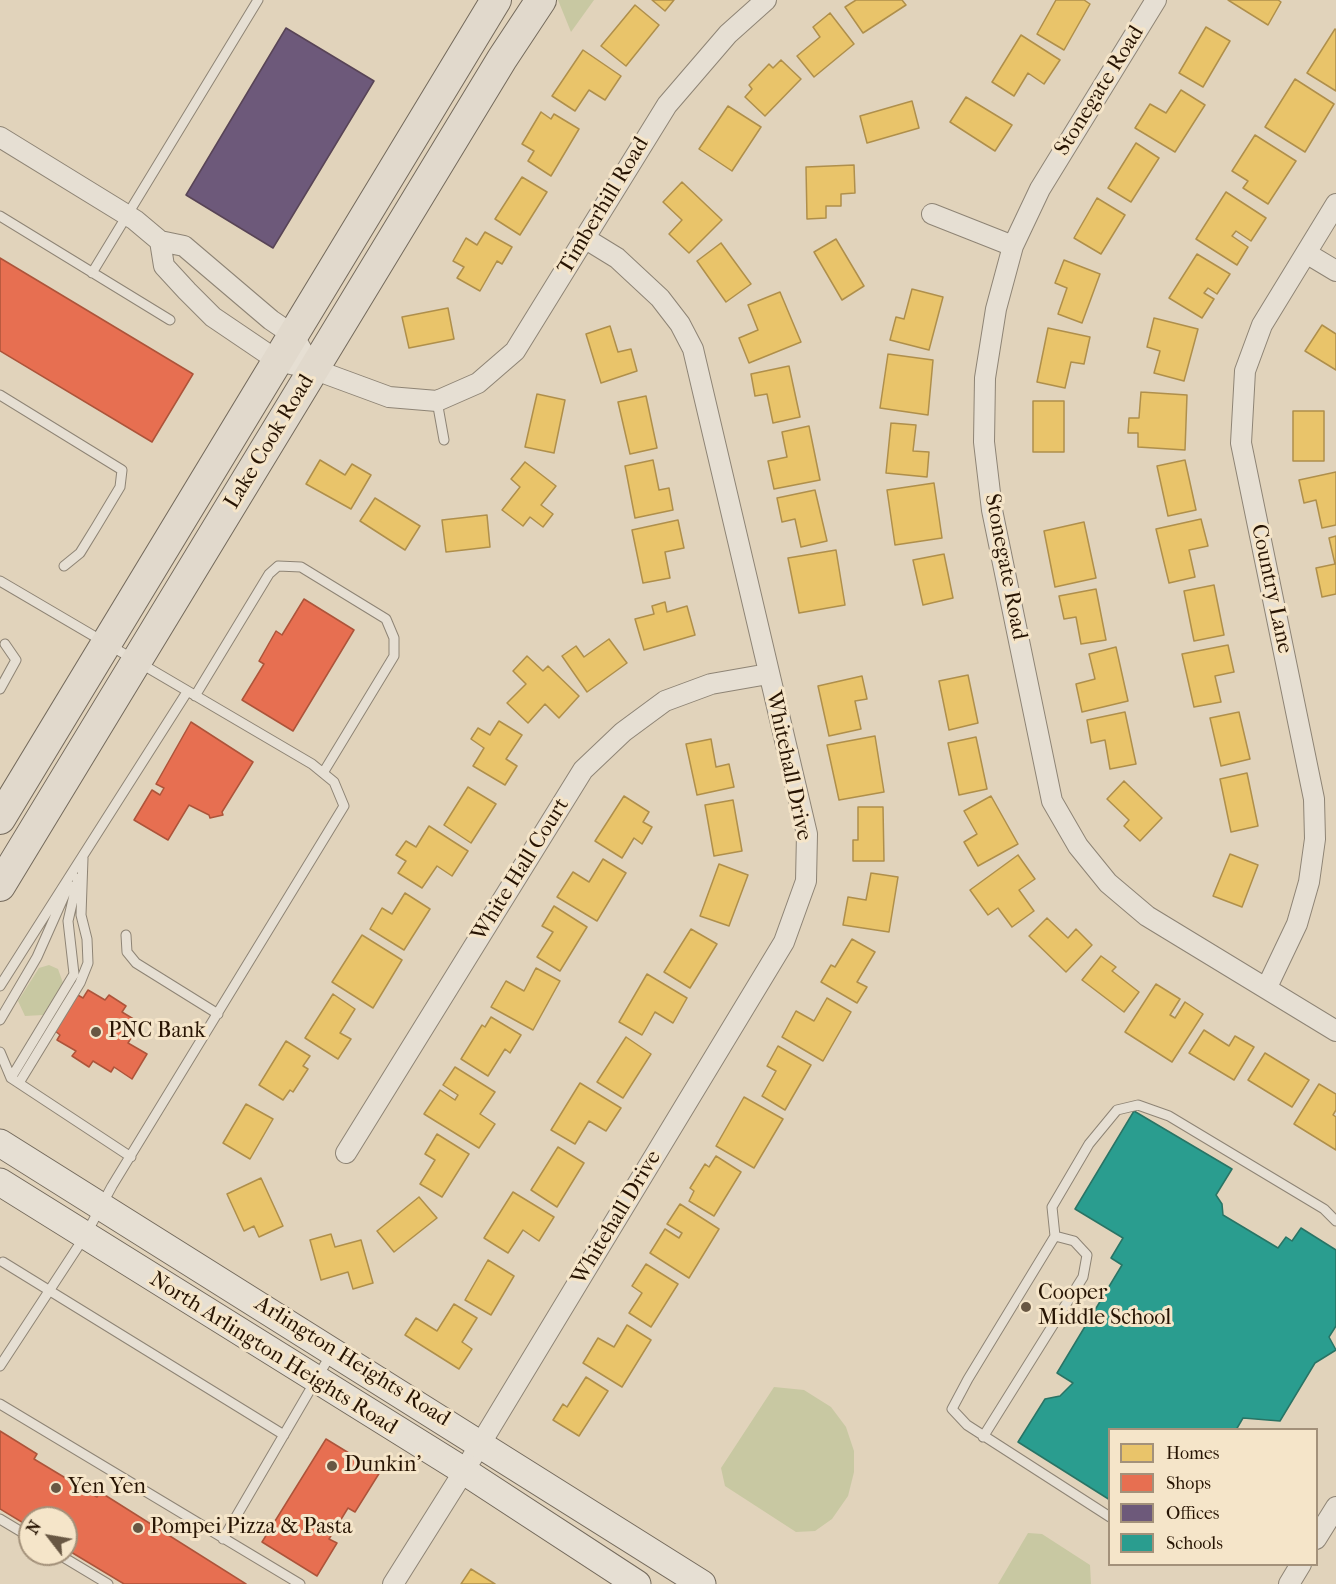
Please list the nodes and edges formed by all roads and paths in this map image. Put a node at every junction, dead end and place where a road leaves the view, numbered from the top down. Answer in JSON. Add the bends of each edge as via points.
{"nodes":[{"id":1,"x":258,"y":0,"type":"edge"},
{"id":2,"x":496,"y":0,"type":"edge"},
{"id":3,"x":541,"y":0,"type":"edge"},
{"id":4,"x":766,"y":0,"type":"edge"},
{"id":5,"x":1156,"y":0,"type":"edge"},
{"id":6,"x":0,"y":137,"type":"edge"},
{"id":7,"x":1336,"y":204,"type":"edge"},
{"id":8,"x":932,"y":214,"type":"dead end"},
{"id":9,"x":0,"y":216,"type":"edge"},
{"id":10,"x":128,"y":216,"type":"junction"},
{"id":11,"x":586,"y":239,"type":"junction"},
{"id":12,"x":160,"y":241,"type":"junction"},
{"id":13,"x":1013,"y":246,"type":"junction"},
{"id":14,"x":1306,"y":253,"type":"junction"},
{"id":15,"x":1336,"y":271,"type":"edge"},
{"id":16,"x":92,"y":273,"type":"junction"},
{"id":17,"x":170,"y":320,"type":"dead end"},
{"id":18,"x":293,"y":335,"type":"junction"},
{"id":19,"x":278,"y":361,"type":"junction"},
{"id":20,"x":313,"y":369,"type":"junction"},
{"id":21,"x":0,"y":395,"type":"edge"},
{"id":22,"x":437,"y":401,"type":"junction"},
{"id":23,"x":444,"y":440,"type":"dead end"},
{"id":24,"x":64,"y":566,"type":"dead end"},
{"id":25,"x":0,"y":581,"type":"edge"},
{"id":26,"x":106,"y":642,"type":"junction"},
{"id":27,"x":5,"y":644,"type":"dead end"},
{"id":28,"x":138,"y":662,"type":"junction"},
{"id":29,"x":768,"y":674,"type":"junction"},
{"id":30,"x":0,"y":689,"type":"edge"},
{"id":31,"x":191,"y":694,"type":"junction"},
{"id":32,"x":323,"y":773,"type":"junction"},
{"id":33,"x":0,"y":819,"type":"edge"},
{"id":34,"x":83,"y":855,"type":"junction"},
{"id":35,"x":0,"y":886,"type":"edge"},
{"id":36,"x":126,"y":935,"type":"dead end"},
{"id":37,"x":0,"y":986,"type":"edge"},
{"id":38,"x":1267,"y":987,"type":"junction"},
{"id":39,"x":218,"y":1014,"type":"junction"},
{"id":40,"x":0,"y":1020,"type":"edge"},
{"id":41,"x":1336,"y":1030,"type":"edge"},
{"id":42,"x":0,"y":1052,"type":"edge"},
{"id":43,"x":15,"y":1081,"type":"junction"},
{"id":44,"x":0,"y":1143,"type":"edge"},
{"id":45,"x":346,"y":1153,"type":"dead end"},
{"id":46,"x":130,"y":1157,"type":"junction"},
{"id":47,"x":0,"y":1182,"type":"edge"},
{"id":48,"x":102,"y":1205,"type":"junction"},
{"id":49,"x":1336,"y":1221,"type":"edge"},
{"id":50,"x":85,"y":1236,"type":"junction"},
{"id":51,"x":1055,"y":1236,"type":"junction"},
{"id":52,"x":3,"y":1262,"type":"dead end"},
{"id":53,"x":48,"y":1289,"type":"junction"},
{"id":54,"x":333,"y":1351,"type":"junction"},
{"id":55,"x":0,"y":1366,"type":"edge"},
{"id":56,"x":316,"y":1380,"type":"junction"},
{"id":57,"x":0,"y":1404,"type":"edge"},
{"id":58,"x":285,"y":1436,"type":"junction"},
{"id":59,"x":983,"y":1437,"type":"junction"},
{"id":60,"x":481,"y":1443,"type":"junction"},
{"id":61,"x":464,"y":1471,"type":"junction"},
{"id":62,"x":1336,"y":1507,"type":"edge"},
{"id":63,"x":1108,"y":1516,"type":"edge"},
{"id":64,"x":0,"y":1519,"type":"edge"},
{"id":65,"x":18,"y":1530,"type":"edge"},
{"id":66,"x":1318,"y":1537,"type":"edge"},
{"id":67,"x":223,"y":1539,"type":"junction"},
{"id":68,"x":78,"y":1566,"type":"edge"},
{"id":69,"x":1300,"y":1566,"type":"edge"},
{"id":70,"x":108,"y":1584,"type":"edge"},
{"id":71,"x":300,"y":1584,"type":"edge"},
{"id":72,"x":393,"y":1584,"type":"edge"},
{"id":73,"x":638,"y":1584,"type":"edge"},
{"id":74,"x":702,"y":1584,"type":"edge"},
{"id":75,"x":1290,"y":1584,"type":"edge"}],
"edges":[{"from":1,"to":10,"type":"lane"},
{"from":2,"to":18,"type":"main road","name":"Lake Cook Road"},
{"from":3,"to":20,"type":"main road","name":"Lake Cook Road"},
{"from":4,"to":11,"type":"street","name":"Timberhill Road","via":[[728,34],[667,105]]},
{"from":5,"to":13,"type":"street","name":"Stonegate Road","via":[[1040,189]]},
{"from":6,"to":10,"type":"street"},
{"from":7,"to":14,"type":"street","name":"Country Lane"},
{"from":8,"to":13,"type":"street"},
{"from":9,"to":16,"type":"lane"},
{"from":10,"to":12,"type":"street"},
{"from":10,"to":16,"type":"lane"},
{"from":11,"to":22,"type":"street","name":"Timberhill Road","via":[[515,351],[478,383]]},
{"from":11,"to":29,"type":"street","name":"Whitehall Drive","via":[[617,258],[660,298],[693,350]]},
{"from":12,"to":18,"type":"street","via":[[184,246]]},
{"from":12,"to":19,"type":"street","via":[[164,266],[193,297],[213,317]]},
{"from":13,"to":38,"type":"street","name":"Stonegate Road","via":[[996,309],[985,378],[984,442],[993,510],[1052,801],[1077,846],[1108,883],[1147,916]]},
{"from":14,"to":15,"type":"street"},
{"from":14,"to":38,"type":"street","name":"Country Lane","via":[[1262,325],[1245,371],[1241,443],[1314,800],[1315,839],[1308,882],[1297,924]]},
{"from":16,"to":17,"type":"lane"},
{"from":18,"to":19,"type":"main road","name":"Lake Cook Road"},
{"from":18,"to":20,"type":"street"},
{"from":19,"to":20,"type":"street","name":"Timberhill Road"},
{"from":19,"to":26,"type":"main road","name":"Lake Cook Road"},
{"from":20,"to":22,"type":"street","name":"Timberhill Road","via":[[389,398]]},
{"from":20,"to":28,"type":"main road","name":"Lake Cook Road"},
{"from":21,"to":24,"type":"lane","via":[[122,470],[120,487],[96,527],[80,553]]},
{"from":22,"to":23,"type":"lane"},
{"from":25,"to":26,"type":"lane"},
{"from":26,"to":28,"type":"lane"},
{"from":26,"to":33,"type":"main road","name":"Lake Cook Road"},
{"from":27,"to":30,"type":"lane","via":[[16,660]]},
{"from":28,"to":31,"type":"lane"},
{"from":28,"to":35,"type":"main road","name":"Lake Cook Road"},
{"from":29,"to":45,"type":"street","name":"White Hall Court","via":[[711,684],[665,701],[623,732],[583,770]]},
{"from":29,"to":60,"type":"street","name":"Whitehall Drive","via":[[807,834],[806,881],[784,942]]},
{"from":31,"to":32,"type":"lane"},
{"from":31,"to":32,"type":"lane","via":[[269,574],[278,566],[301,567],[386,620],[394,638],[394,656]]},
{"from":31,"to":34,"type":"lane"},
{"from":32,"to":39,"type":"lane","via":[[334,782],[344,806]]},
{"from":34,"to":37,"type":"lane"},
{"from":34,"to":40,"type":"lane","via":[[37,957]]},
{"from":34,"to":43,"type":"lane","via":[[68,921],[74,974]]},
{"from":34,"to":43,"type":"lane","via":[[81,915],[88,963],[80,983]]},
{"from":36,"to":39,"type":"lane","via":[[127,952],[136,963]]},
{"from":38,"to":41,"type":"street","name":"Stonegate Road"},
{"from":39,"to":46,"type":"lane"},
{"from":42,"to":43,"type":"lane"},
{"from":43,"to":46,"type":"lane"},
{"from":44,"to":48,"type":"main road","name":"Arlington Heights Road"},
{"from":46,"to":48,"type":"lane"},
{"from":47,"to":50,"type":"main road","name":"North Arlington Heights Road"},
{"from":48,"to":50,"type":"lane"},
{"from":48,"to":54,"type":"main road","name":"Arlington Heights Road"},
{"from":49,"to":51,"type":"lane","via":[[1324,1209],[1169,1116],[1138,1105],[1117,1110],[1089,1144],[1052,1207]]},
{"from":50,"to":53,"type":"lane"},
{"from":50,"to":56,"type":"main road","name":"North Arlington Heights Road"},
{"from":51,"to":59,"type":"lane","via":[[952,1409]]},
{"from":51,"to":59,"type":"lane","via":[[1074,1241],[1087,1255],[1083,1277]]},
{"from":52,"to":53,"type":"lane"},
{"from":53,"to":55,"type":"lane"},
{"from":53,"to":58,"type":"lane"},
{"from":54,"to":56,"type":"lane"},
{"from":54,"to":60,"type":"main road","name":"Arlington Heights Road"},
{"from":56,"to":58,"type":"lane"},
{"from":56,"to":61,"type":"main road","name":"North Arlington Heights Road"},
{"from":57,"to":67,"type":"lane"},
{"from":58,"to":67,"type":"lane"},
{"from":59,"to":63,"type":"lane"},
{"from":60,"to":61,"type":"street","name":"Whitehall Drive"},
{"from":60,"to":74,"type":"main road","name":"Arlington Heights Road"},
{"from":61,"to":72,"type":"street","name":"Whitehall Drive"},
{"from":61,"to":73,"type":"main road","name":"North Arlington Heights Road"},
{"from":62,"to":66,"type":"street"},
{"from":64,"to":65,"type":"lane"},
{"from":67,"to":71,"type":"lane"},
{"from":68,"to":70,"type":"lane"},
{"from":69,"to":75,"type":"street"}]}
